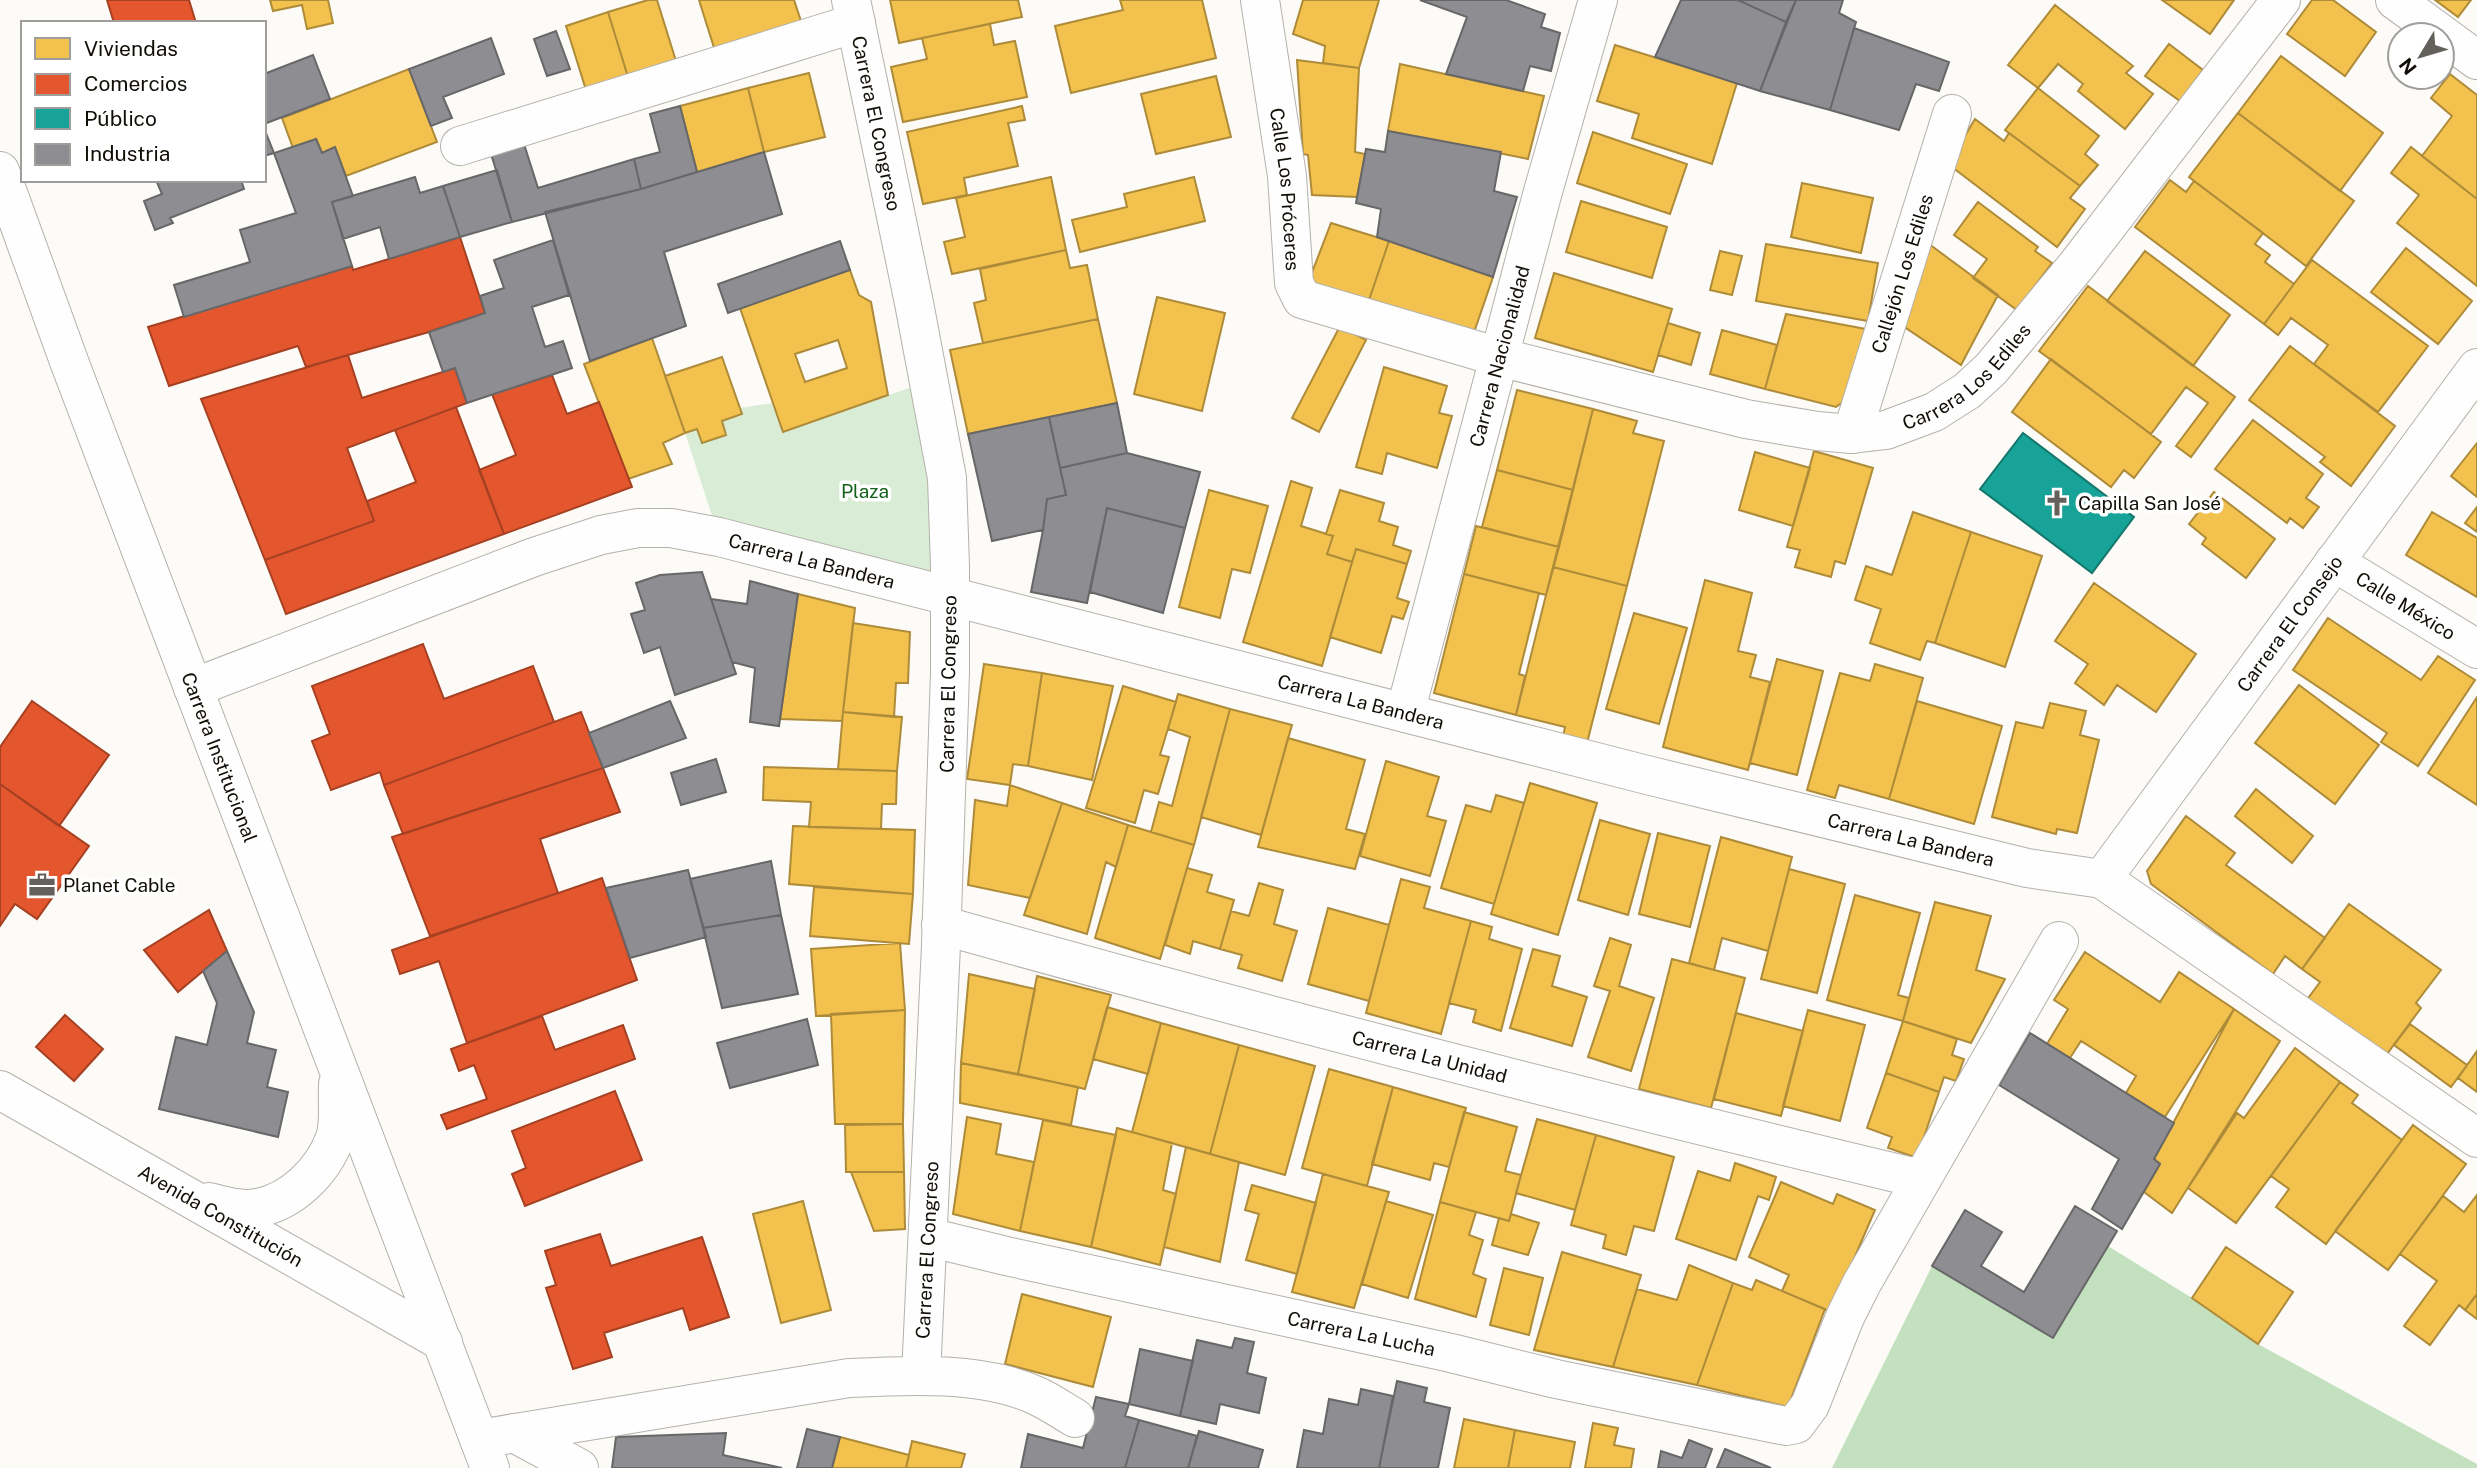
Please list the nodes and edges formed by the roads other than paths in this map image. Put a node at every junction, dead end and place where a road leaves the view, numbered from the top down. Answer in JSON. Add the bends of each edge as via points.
{"nodes":[{"id":1,"x":1260,"y":0,"type":"edge"},
{"id":2,"x":2281,"y":0,"type":"edge"},
{"id":3,"x":2395,"y":0,"type":"edge"},
{"id":4,"x":1592,"y":2,"type":"edge"},
{"id":5,"x":854,"y":12,"type":"edge"},
{"id":6,"x":2477,"y":60,"type":"edge"},
{"id":7,"x":1952,"y":114,"type":"dead end"},
{"id":8,"x":460,"y":146,"type":"dead end"},
{"id":9,"x":0,"y":171,"type":"edge"},
{"id":10,"x":1499,"y":357,"type":"junction"},
{"id":11,"x":2477,"y":368,"type":"edge"},
{"id":12,"x":1852,"y":434,"type":"junction"},
{"id":13,"x":2334,"y":562,"type":"junction"},
{"id":14,"x":950,"y":596,"type":"junction"},
{"id":15,"x":2477,"y":649,"type":"edge"},
{"id":16,"x":193,"y":688,"type":"junction"},
{"id":17,"x":1405,"y":713,"type":"junction"},
{"id":18,"x":2102,"y":879,"type":"junction"},
{"id":19,"x":941,"y":925,"type":"junction"},
{"id":20,"x":2059,"y":941,"type":"dead end"},
{"id":21,"x":339,"y":1072,"type":"junction"},
{"id":22,"x":0,"y":1090,"type":"edge"},
{"id":23,"x":2477,"y":1138,"type":"edge"},
{"id":24,"x":1921,"y":1179,"type":"junction"},
{"id":25,"x":188,"y":1196,"type":"junction"},
{"id":26,"x":928,"y":1237,"type":"junction"},
{"id":27,"x":443,"y":1342,"type":"junction"},
{"id":28,"x":921,"y":1376,"type":"junction"},
{"id":29,"x":1075,"y":1418,"type":"dead end"},
{"id":30,"x":494,"y":1447,"type":"edge"},
{"id":31,"x":579,"y":1468,"type":"edge"}],
"edges":[{"from":1,"to":10,"type":"street","name":"Calle Los Próceres","via":[[1287,176],[1297,293],[1317,305]]},
{"from":2,"to":12,"type":"street","name":"Carrera Los Ediles","via":[[1991,369],[1934,412],[1886,430]]},
{"from":3,"to":6,"type":"street"},
{"from":4,"to":10,"type":"street","name":"Carrera Nacionalidad"},
{"from":5,"to":8,"type":"street"},
{"from":5,"to":14,"type":"street","name":"Carrera El Congreso","via":[[947,478]]},
{"from":7,"to":12,"type":"street","name":"Callejón Los Ediles"},
{"from":9,"to":16,"type":"street","name":"Carrera Institucional"},
{"from":10,"to":12,"type":"street","name":"Carrera Los Ediles","via":[[1746,419]]},
{"from":10,"to":17,"type":"street","name":"Carrera Nacionalidad"},
{"from":11,"to":13,"type":"street","name":"Carrera El Consejo"},
{"from":13,"to":15,"type":"street","name":"Calle México"},
{"from":13,"to":18,"type":"street","name":"Carrera El Consejo"},
{"from":14,"to":16,"type":"street","name":"Carrera La Bandera","via":[[719,537],[671,528],[638,528],[534,557]]},
{"from":14,"to":17,"type":"street","name":"Carrera La Bandera"},
{"from":14,"to":19,"type":"street","name":"Carrera El Congreso"},
{"from":16,"to":21,"type":"street","name":"Carrera Institucional"},
{"from":17,"to":18,"type":"street","name":"Carrera La Bandera","via":[[2027,868]]},
{"from":18,"to":23,"type":"street","name":"Carrera La Bandera"},
{"from":19,"to":24,"type":"street","name":"Carrera La Unidad","via":[[1418,1054]]},
{"from":19,"to":26,"type":"street","name":"Carrera El Congreso"},
{"from":20,"to":24,"type":"street"},
{"from":21,"to":25,"type":"street","via":[[336,1136],[322,1165],[301,1186],[256,1209],[232,1208]]},
{"from":21,"to":27,"type":"street","name":"Carrera Institucional"},
{"from":22,"to":25,"type":"street","name":"Avenida Constitución"},
{"from":24,"to":26,"type":"street","name":"Carrera La Lucha","via":[[1845,1317],[1811,1405],[1796,1424],[1786,1426],[1556,1379]]},
{"from":25,"to":27,"type":"street","name":"Avenida Constitución"},
{"from":26,"to":28,"type":"street","name":"Carrera El Congreso"},
{"from":27,"to":30,"type":"street","name":"Carrera Institucional"},
{"from":28,"to":29,"type":"street","via":[[980,1379],[1037,1395]]},
{"from":28,"to":30,"type":"street","via":[[849,1378]]},
{"from":30,"to":31,"type":"street"}]}
